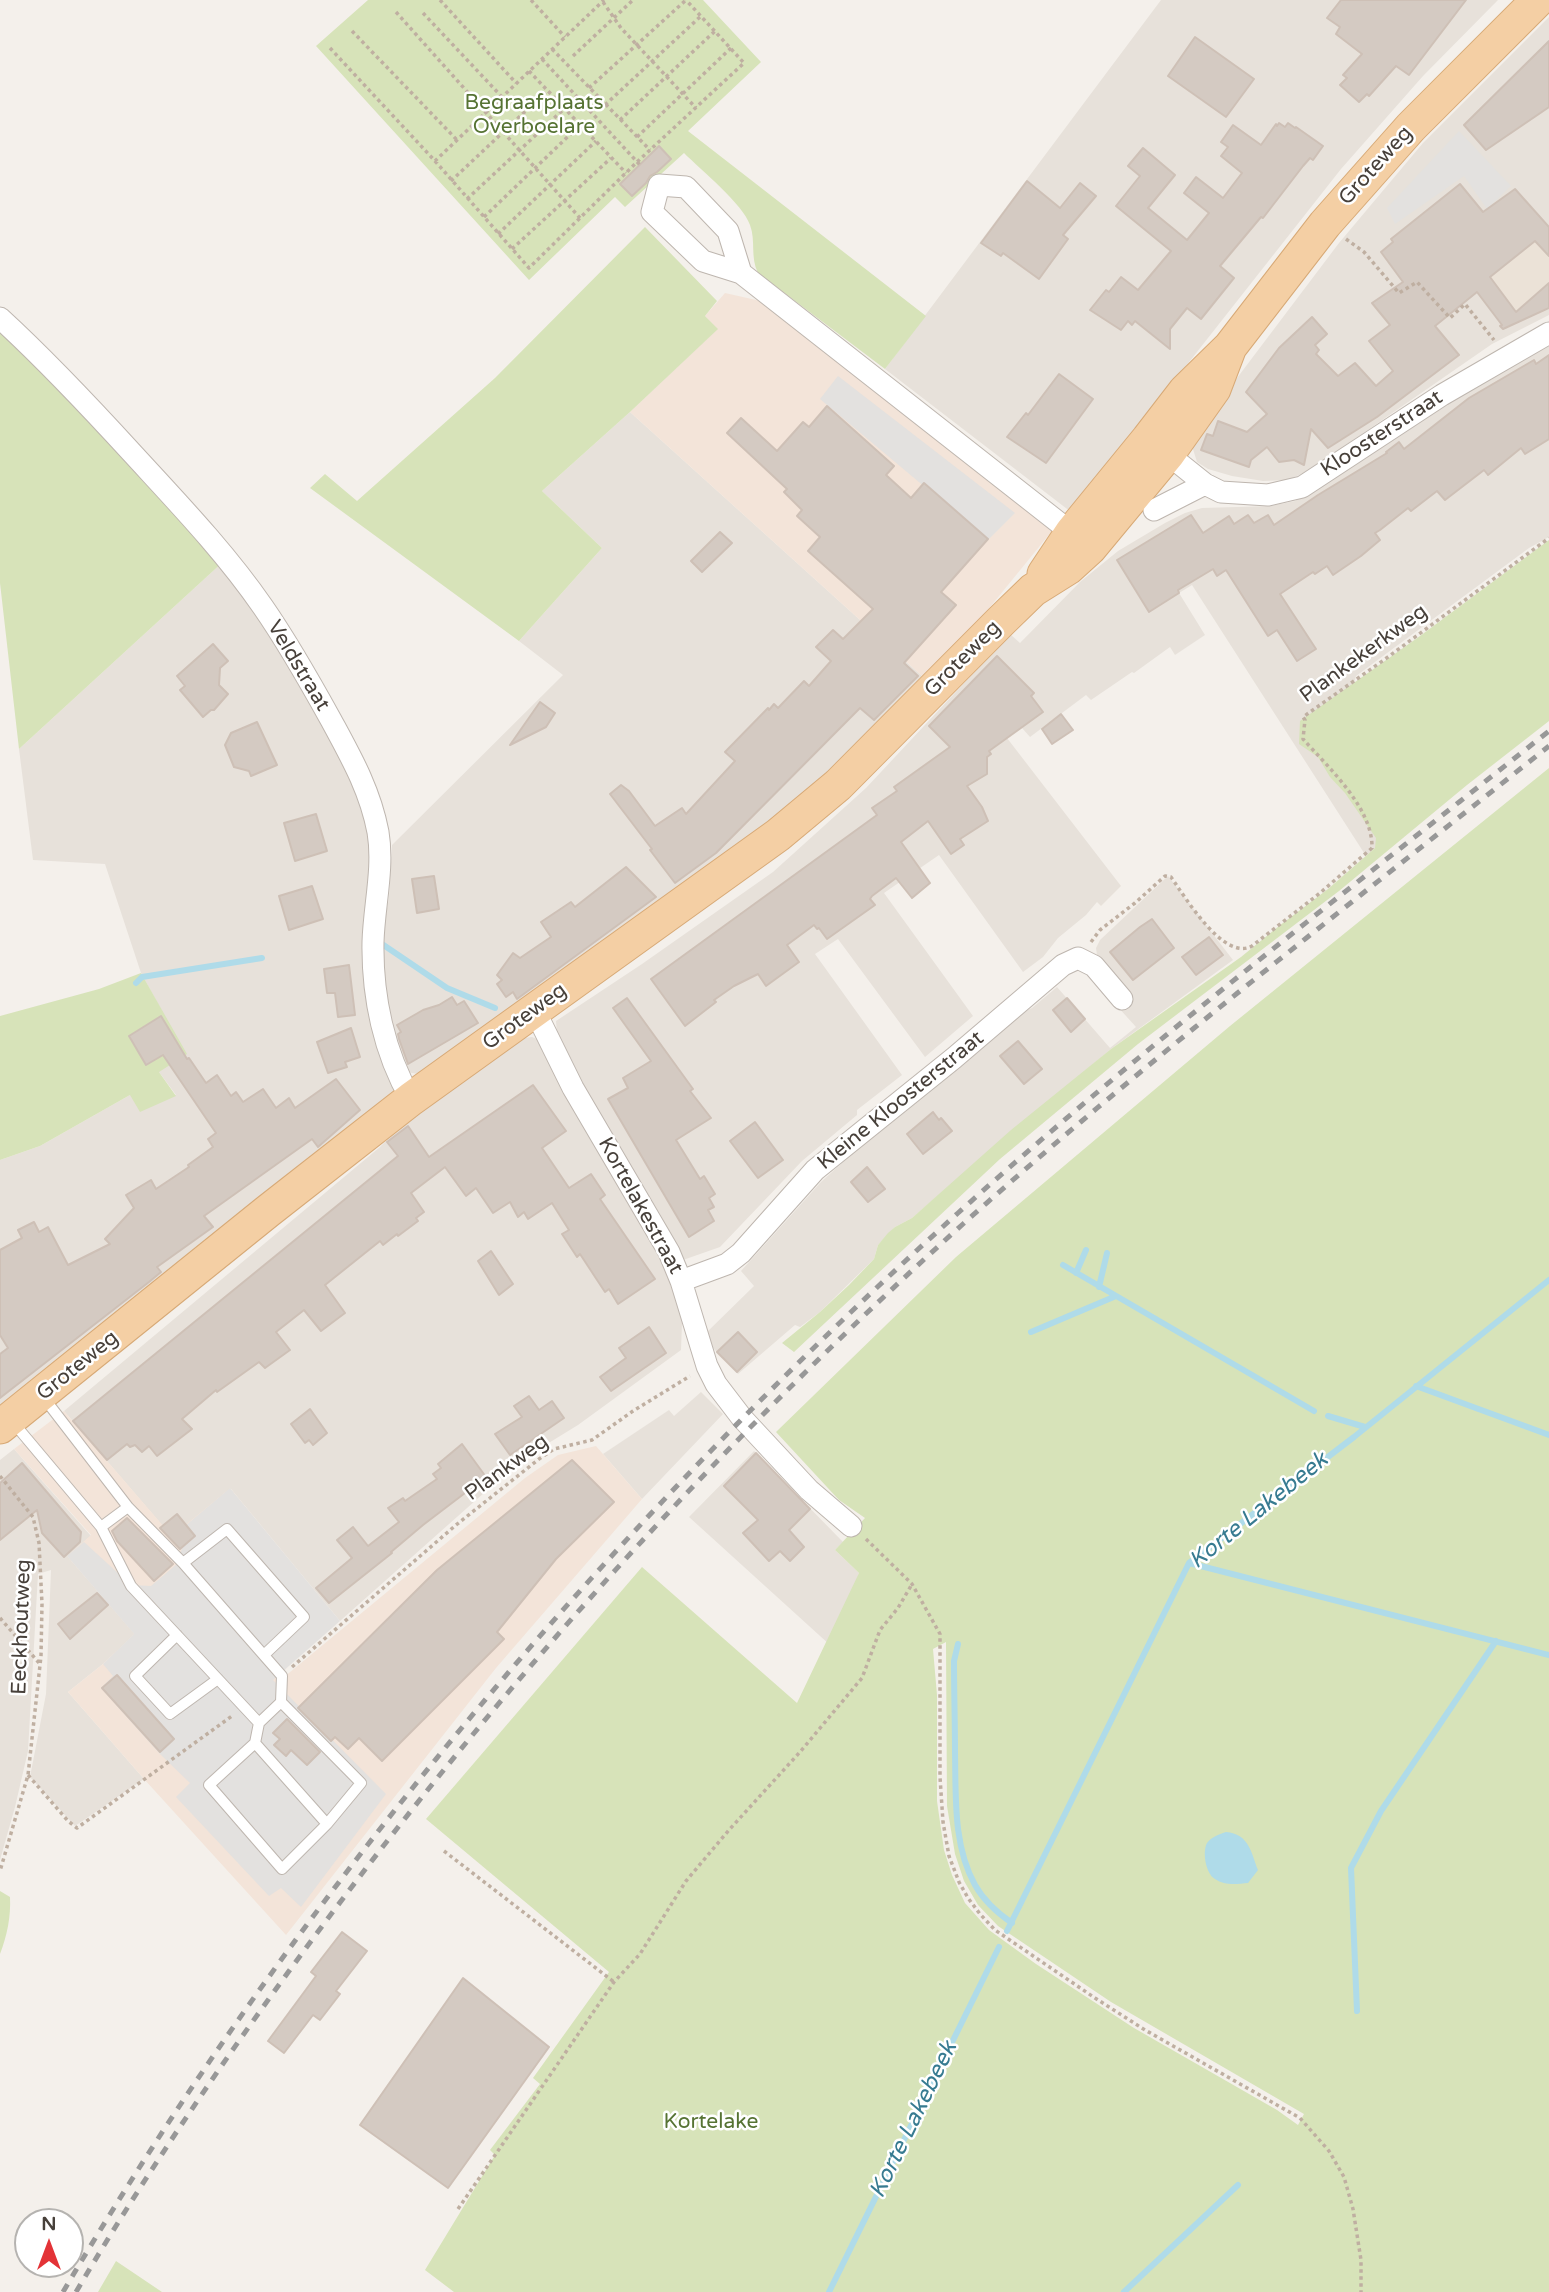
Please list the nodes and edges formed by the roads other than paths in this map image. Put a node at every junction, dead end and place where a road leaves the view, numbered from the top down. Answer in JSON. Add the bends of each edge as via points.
{"nodes":[{"id":1,"x":1538,"y":0,"type":"edge"},
{"id":2,"x":741,"y":273,"type":"junction"},
{"id":3,"x":0,"y":318,"type":"edge"},
{"id":4,"x":1549,"y":332,"type":"edge"},
{"id":5,"x":1158,"y":447,"type":"junction"},
{"id":6,"x":1205,"y":484,"type":"junction"},
{"id":7,"x":1154,"y":509,"type":"dead end"},
{"id":8,"x":1081,"y":540,"type":"junction"},
{"id":9,"x":1122,"y":999,"type":"dead end"},
{"id":10,"x":534,"y":1009,"type":"junction"},
{"id":11,"x":411,"y":1100,"type":"junction"},
{"id":12,"x":681,"y":1281,"type":"junction"},
{"id":13,"x":42,"y":1395,"type":"junction"},
{"id":14,"x":5,"y":1423,"type":"edge"},
{"id":15,"x":128,"y":1507,"type":"junction"},
{"id":16,"x":851,"y":1526,"type":"road end"},
{"id":17,"x":101,"y":1527,"type":"junction"},
{"id":18,"x":183,"y":1563,"type":"junction"},
{"id":19,"x":177,"y":1635,"type":"junction"},
{"id":20,"x":265,"y":1654,"type":"junction"},
{"id":21,"x":218,"y":1679,"type":"junction"},
{"id":22,"x":281,"y":1702,"type":"junction"},
{"id":23,"x":259,"y":1723,"type":"junction"},
{"id":24,"x":255,"y":1743,"type":"junction"},
{"id":25,"x":327,"y":1824,"type":"junction"}],
"edges":[{"from":1,"to":5,"type":"main road","name":"Groteweg","via":[[1411,127],[1325,224],[1230,347],[1185,391]]},
{"from":2,"to":2,"type":"street","via":[[728,231],[686,187],[659,185],[652,212],[703,261]]},
{"from":2,"to":8,"type":"street"},
{"from":3,"to":11,"type":"street","name":"Veldstraat","via":[[205,533],[255,597],[312,685],[367,788],[380,858],[373,943],[377,996],[385,1038]]},
{"from":4,"to":6,"type":"street","name":"Kloosterstraat","via":[[1442,395],[1302,487],[1242,495]]},
{"from":5,"to":6,"type":"street","name":"Kloosterstraat"},
{"from":5,"to":8,"type":"main road","name":"Groteweg"},
{"from":6,"to":7,"type":"street"},
{"from":8,"to":10,"type":"main road","name":"Groteweg","via":[[838,785],[788,827]]},
{"from":9,"to":12,"type":"street","name":"Kleine Kloosterstraat","via":[[1094,966],[1078,958],[1063,965],[815,1170],[734,1259]]},
{"from":10,"to":11,"type":"main road","name":"Groteweg"},
{"from":10,"to":12,"type":"street","name":"Kortelakestraat"},
{"from":11,"to":13,"type":"main road","name":"Groteweg"},
{"from":12,"to":16,"type":"street","name":"Kortelakestraat","via":[[716,1384],[809,1490]]},
{"from":13,"to":14,"type":"main road","name":"Groteweg"},
{"from":13,"to":15,"type":"lane"},
{"from":14,"to":17,"type":"lane"},
{"from":15,"to":17,"type":"lane"},
{"from":15,"to":18,"type":"lane"},
{"from":17,"to":19,"type":"lane","via":[[131,1586]]},
{"from":18,"to":20,"type":"lane"},
{"from":18,"to":20,"type":"lane","via":[[227,1529],[304,1617]]},
{"from":19,"to":21,"type":"lane"},
{"from":19,"to":21,"type":"lane","via":[[135,1676],[170,1714]]},
{"from":20,"to":22,"type":"lane","via":[[282,1676]]},
{"from":21,"to":23,"type":"lane"},
{"from":22,"to":23,"type":"lane"},
{"from":22,"to":25,"type":"lane","via":[[361,1783]]},
{"from":23,"to":24,"type":"lane"},
{"from":24,"to":25,"type":"lane"},
{"from":24,"to":25,"type":"lane","via":[[209,1785],[282,1869]]}]}
